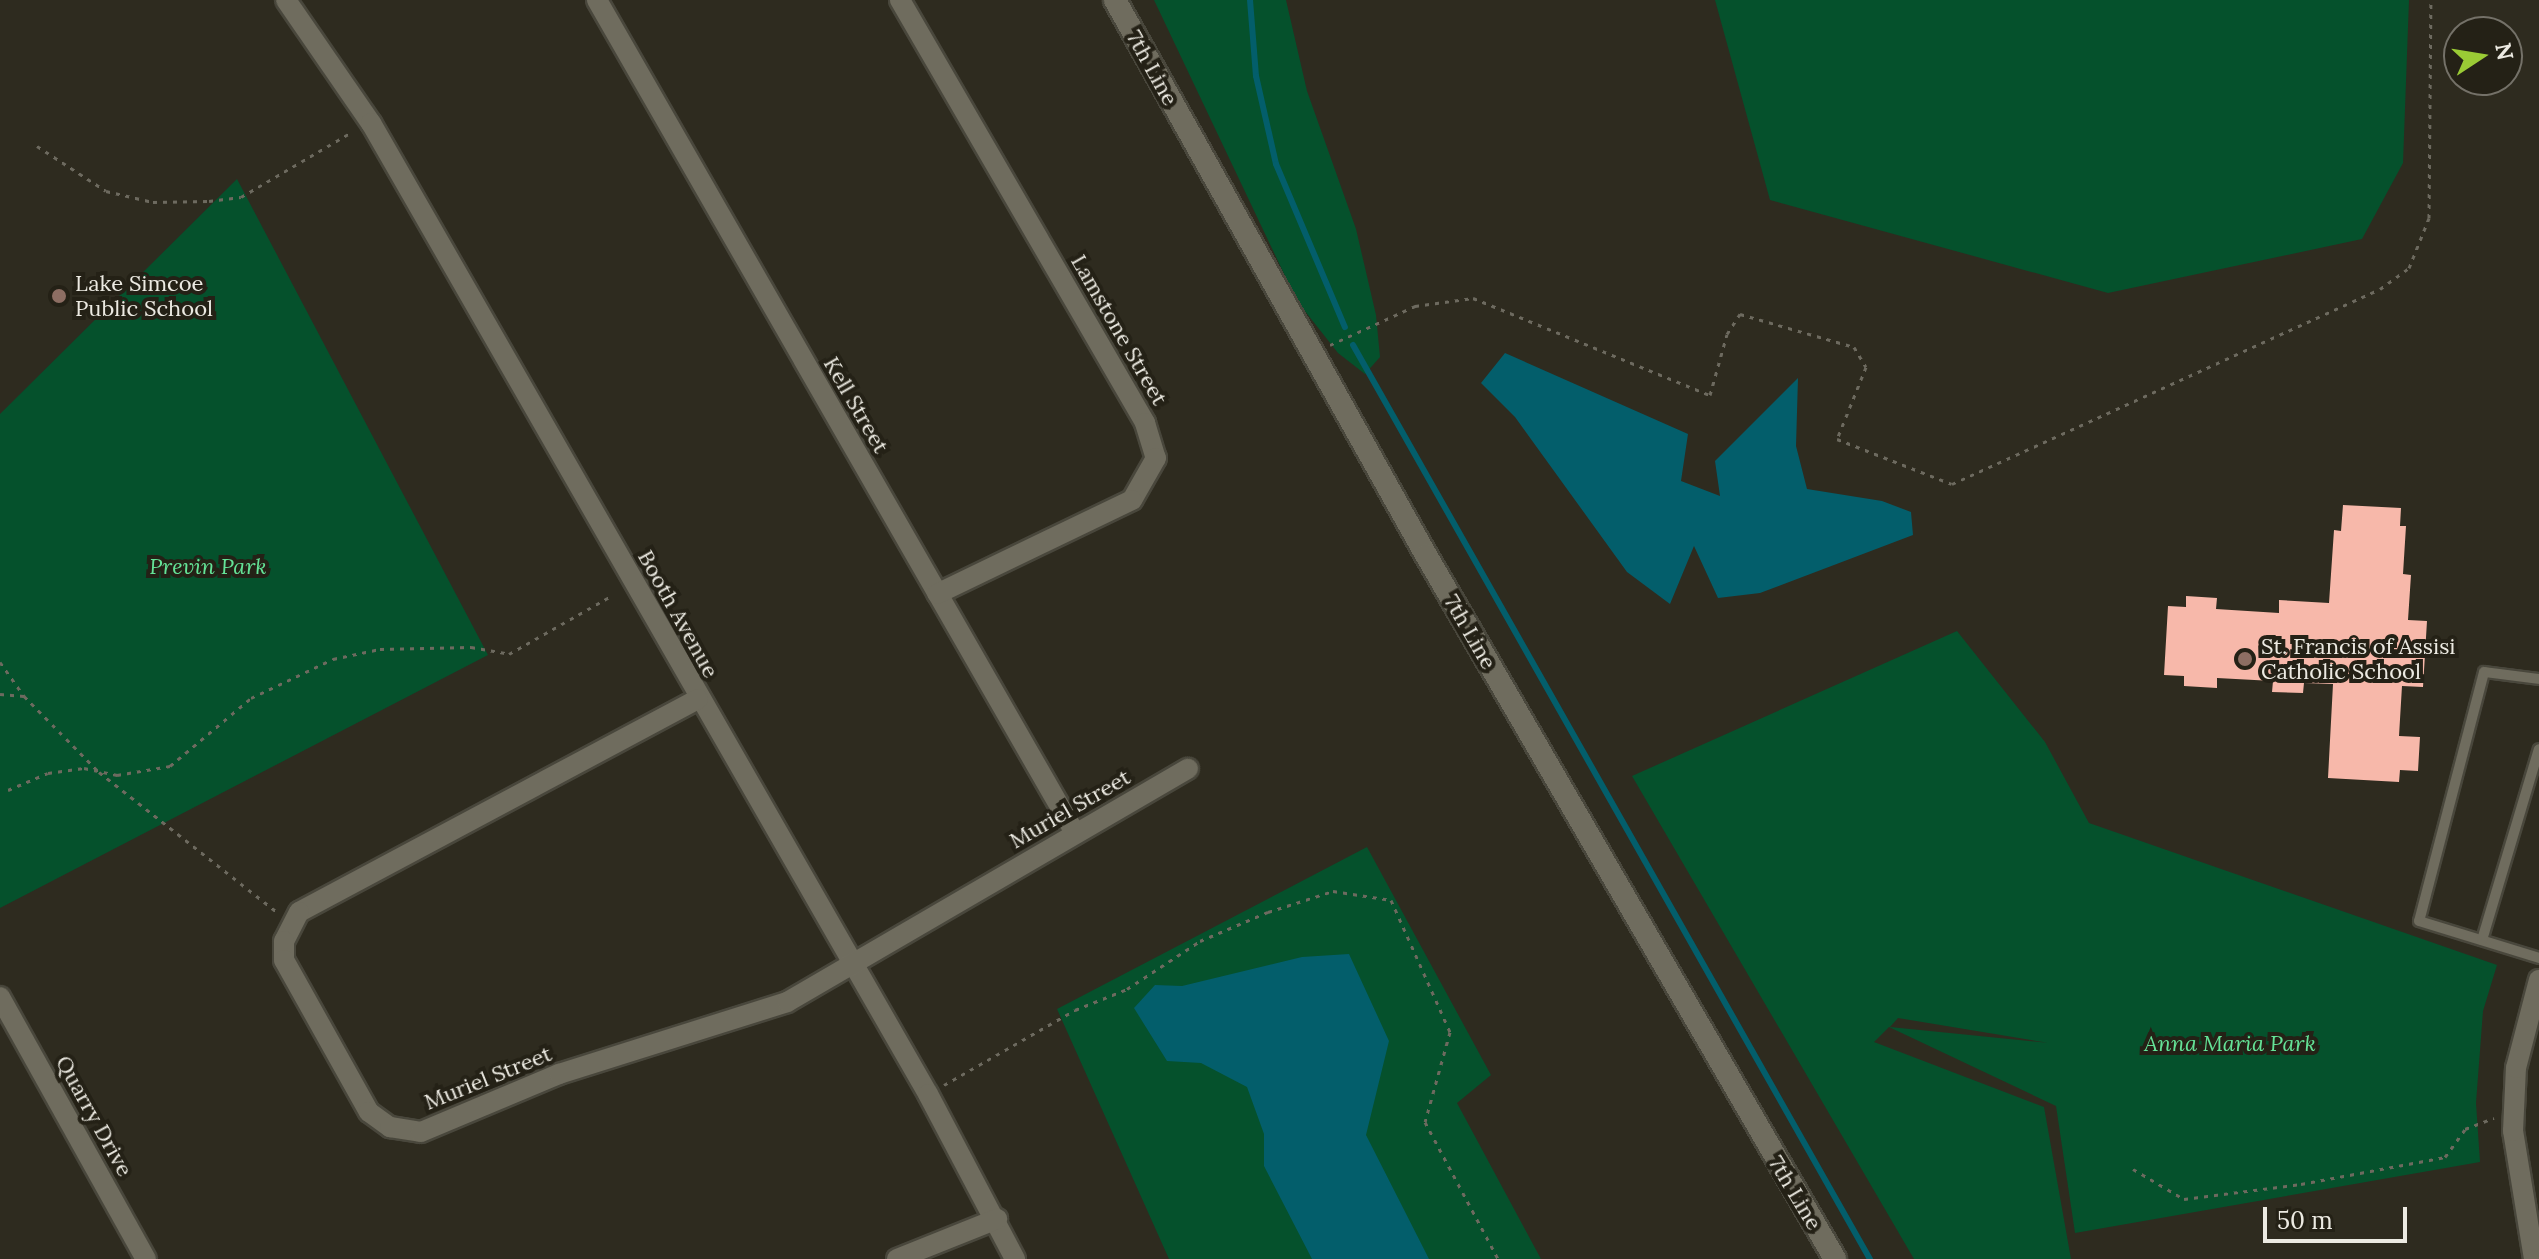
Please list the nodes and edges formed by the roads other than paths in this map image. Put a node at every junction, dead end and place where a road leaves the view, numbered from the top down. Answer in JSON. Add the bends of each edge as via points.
{"nodes":[{"id":1,"x":286,"y":0,"type":"edge"},
{"id":2,"x":597,"y":0,"type":"edge"},
{"id":3,"x":900,"y":0,"type":"edge"},
{"id":4,"x":1115,"y":0,"type":"edge"},
{"id":5,"x":937,"y":594,"type":"junction"},
{"id":6,"x":2539,"y":679,"type":"edge"},
{"id":7,"x":698,"y":699,"type":"junction"},
{"id":8,"x":2539,"y":749,"type":"edge"},
{"id":9,"x":1188,"y":769,"type":"dead end"},
{"id":10,"x":1075,"y":833,"type":"junction"},
{"id":11,"x":2482,"y":940,"type":"junction"},
{"id":12,"x":2539,"y":958,"type":"edge"},
{"id":13,"x":854,"y":964,"type":"junction"},
{"id":14,"x":2539,"y":980,"type":"edge"},
{"id":15,"x":0,"y":997,"type":"edge"},
{"id":16,"x":997,"y":1219,"type":"junction"},
{"id":17,"x":146,"y":1259,"type":"edge"},
{"id":18,"x":897,"y":1259,"type":"edge"},
{"id":19,"x":1015,"y":1259,"type":"edge"},
{"id":20,"x":1835,"y":1259,"type":"edge"},
{"id":21,"x":2534,"y":1259,"type":"edge"}],
"edges":[{"from":1,"to":7,"type":"street","name":"Booth Avenue","via":[[371,123]]},
{"from":2,"to":5,"type":"street","name":"Kell Street"},
{"from":3,"to":5,"type":"street","name":"Lamstone Street","via":[[1145,423],[1156,458],[1132,500]]},
{"from":4,"to":20,"type":"street","name":"7th Line","via":[[1426,555]]},
{"from":5,"to":10,"type":"street","name":"Kell Street"},
{"from":6,"to":11,"type":"lane","via":[[2484,672],[2419,921]]},
{"from":7,"to":13,"type":"street","name":"Booth Avenue"},
{"from":7,"to":13,"type":"street","name":"Muriel Street","via":[[299,912],[284,941],[284,960],[369,1112],[390,1127],[421,1132],[559,1074],[750,1017]]},
{"from":8,"to":11,"type":"lane"},
{"from":9,"to":10,"type":"street","name":"Muriel Street"},
{"from":10,"to":13,"type":"street","name":"Muriel Street"},
{"from":11,"to":12,"type":"lane"},
{"from":13,"to":16,"type":"street","name":"Booth Avenue"},
{"from":14,"to":21,"type":"street","via":[[2516,1068],[2514,1114]]},
{"from":15,"to":17,"type":"street","name":"Quarry Drive"},
{"from":16,"to":18,"type":"street"},
{"from":16,"to":19,"type":"street","name":"Booth Avenue"}]}
